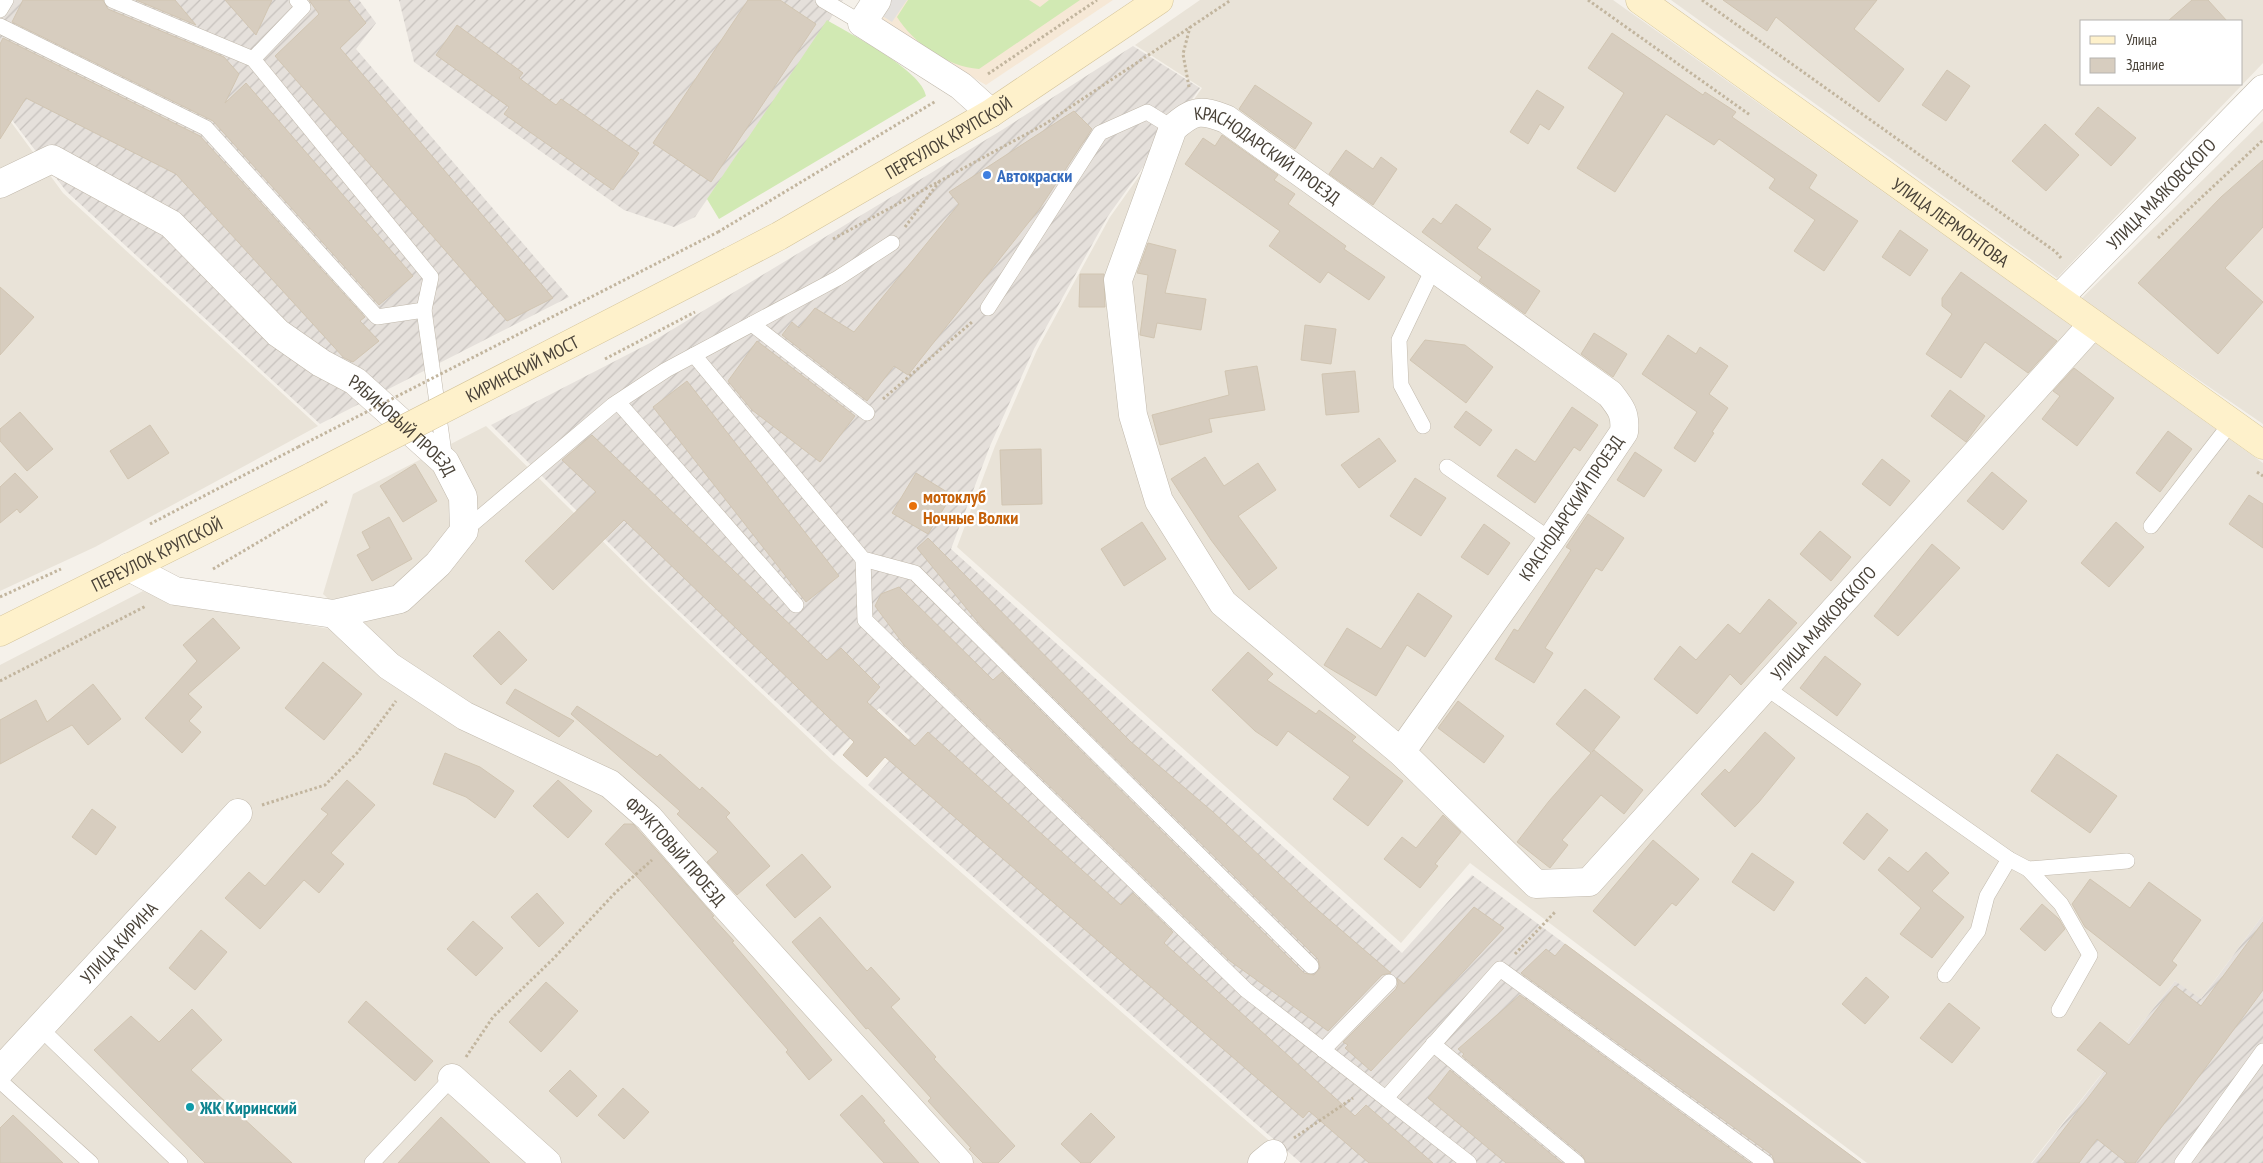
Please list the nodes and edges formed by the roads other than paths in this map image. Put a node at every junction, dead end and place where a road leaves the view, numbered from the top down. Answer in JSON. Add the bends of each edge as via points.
{"nodes":[{"id":1,"x":6,"y":0,"type":"edge"},
{"id":2,"x":112,"y":0,"type":"edge"},
{"id":3,"x":297,"y":0,"type":"edge"},
{"id":4,"x":824,"y":0,"type":"edge"},
{"id":5,"x":877,"y":0,"type":"edge"},
{"id":6,"x":1158,"y":0,"type":"edge"},
{"id":7,"x":1640,"y":0,"type":"edge"},
{"id":8,"x":0,"y":10,"type":"edge"},
{"id":9,"x":862,"y":23,"type":"junction"},
{"id":10,"x":0,"y":26,"type":"edge"},
{"id":11,"x":253,"y":59,"type":"junction"},
{"id":12,"x":2263,"y":89,"type":"edge"},
{"id":13,"x":991,"y":113,"type":"junction"},
{"id":14,"x":1173,"y":128,"type":"junction"},
{"id":15,"x":0,"y":184,"type":"edge"},
{"id":16,"x":892,"y":243,"type":"road end"},
{"id":17,"x":730,"y":261,"type":"joint"},
{"id":18,"x":1433,"y":269,"type":"junction"},
{"id":19,"x":2059,"y":298,"type":"junction"},
{"id":20,"x":988,"y":308,"type":"road end"},
{"id":21,"x":424,"y":310,"type":"junction"},
{"id":22,"x":752,"y":324,"type":"junction"},
{"id":23,"x":2093,"y":324,"type":"junction"},
{"id":24,"x":694,"y":355,"type":"junction"},
{"id":25,"x":618,"y":402,"type":"junction"},
{"id":26,"x":867,"y":413,"type":"road end"},
{"id":27,"x":2231,"y":423,"type":"junction"},
{"id":28,"x":1422,"y":426,"type":"dead end"},
{"id":29,"x":2263,"y":444,"type":"edge"},
{"id":30,"x":445,"y":462,"type":"junction"},
{"id":31,"x":1447,"y":467,"type":"dead end"},
{"id":32,"x":313,"y":476,"type":"joint"},
{"id":33,"x":2151,"y":526,"type":"dead end"},
{"id":34,"x":464,"y":531,"type":"junction"},
{"id":35,"x":1551,"y":540,"type":"junction"},
{"id":36,"x":863,"y":559,"type":"junction"},
{"id":37,"x":129,"y":567,"type":"junction"},
{"id":38,"x":796,"y":605,"type":"dead end"},
{"id":39,"x":334,"y":614,"type":"junction"},
{"id":40,"x":0,"y":632,"type":"edge"},
{"id":41,"x":1765,"y":687,"type":"junction"},
{"id":42,"x":1401,"y":752,"type":"junction"},
{"id":43,"x":238,"y":813,"type":"road end"},
{"id":44,"x":2010,"y":859,"type":"junction"},
{"id":45,"x":2128,"y":861,"type":"dead end"},
{"id":46,"x":2028,"y":869,"type":"junction"},
{"id":47,"x":1536,"y":884,"type":"joint"},
{"id":48,"x":1311,"y":966,"type":"dead end"},
{"id":49,"x":1946,"y":975,"type":"dead end"},
{"id":50,"x":1389,"y":982,"type":"dead end"},
{"id":51,"x":2059,"y":1010,"type":"dead end"},
{"id":52,"x":40,"y":1028,"type":"junction"},
{"id":53,"x":1434,"y":1044,"type":"junction"},
{"id":54,"x":1323,"y":1050,"type":"junction"},
{"id":55,"x":2263,"y":1051,"type":"edge"},
{"id":56,"x":0,"y":1071,"type":"edge"},
{"id":57,"x":452,"y":1078,"type":"joint"},
{"id":58,"x":0,"y":1081,"type":"edge"},
{"id":59,"x":1386,"y":1098,"type":"junction"},
{"id":60,"x":91,"y":1163,"type":"edge"},
{"id":61,"x":180,"y":1163,"type":"edge"},
{"id":62,"x":372,"y":1163,"type":"edge"},
{"id":63,"x":547,"y":1163,"type":"edge"},
{"id":64,"x":959,"y":1163,"type":"edge"},
{"id":65,"x":1469,"y":1163,"type":"edge"},
{"id":66,"x":1577,"y":1163,"type":"edge"},
{"id":67,"x":1766,"y":1163,"type":"edge"},
{"id":68,"x":2182,"y":1163,"type":"edge"}],
"edges":[{"from":1,"to":8,"type":"lane"},
{"from":2,"to":11,"type":"lane"},
{"from":3,"to":11,"type":"lane","via":[[303,7]]},
{"from":4,"to":9,"type":"lane"},
{"from":5,"to":9,"type":"street"},
{"from":6,"to":13,"type":"street","name":"ПЕРЕУЛОК КРУПСКОЙ"},
{"from":7,"to":19,"type":"street","name":"УЛИЦА ЛЕРМОНТОВА"},
{"from":9,"to":13,"type":"street","via":[[961,86]]},
{"from":10,"to":21,"type":"lane","via":[[206,128],[377,317]]},
{"from":11,"to":21,"type":"lane","via":[[431,277]]},
{"from":12,"to":19,"type":"street","name":"УЛИЦА МАЯКОВСКОГО"},
{"from":13,"to":17,"type":"street","name":"ПЕРЕУЛОК КРУПСКОЙ"},
{"from":14,"to":18,"type":"street","name":"КРАСНОДАРСКИЙ ПРОЕЗД","via":[[1188,115],[1207,112],[1226,119]]},
{"from":14,"to":20,"type":"lane","via":[[1147,112],[1100,134]]},
{"from":14,"to":42,"type":"street","name":"КРАСНОДАРСКИЙ ПРОЕЗД","via":[[1118,280],[1133,415],[1159,501],[1224,603]]},
{"from":15,"to":30,"type":"street","name":"РЯБИНОВЫЙ ПРОЕЗД","via":[[52,158],[171,224],[278,332],[321,363],[355,381]]},
{"from":16,"to":22,"type":"lane","via":[[838,278]]},
{"from":17,"to":32,"type":"street","name":"КИРИНСКИЙ МОСТ","bridge":true},
{"from":18,"to":28,"type":"lane","via":[[1399,340],[1401,385]]},
{"from":18,"to":35,"type":"street","name":"КРАСНОДАРСКИЙ ПРОЕЗД","via":[[1610,394],[1626,419],[1624,432]]},
{"from":19,"to":23,"type":"street","name":"УЛИЦА ЛЕРМОНТОВА"},
{"from":21,"to":30,"type":"lane"},
{"from":22,"to":24,"type":"lane"},
{"from":22,"to":26,"type":"lane"},
{"from":23,"to":27,"type":"street","name":"УЛИЦА ЛЕРМОНТОВА"},
{"from":23,"to":41,"type":"street","name":"УЛИЦА МАЯКОВСКОГО"},
{"from":24,"to":25,"type":"lane"},
{"from":24,"to":36,"type":"lane"},
{"from":25,"to":34,"type":"lane"},
{"from":25,"to":38,"type":"lane"},
{"from":27,"to":29,"type":"street","name":"УЛИЦА ЛЕРМОНТОВА"},
{"from":27,"to":33,"type":"lane"},
{"from":30,"to":34,"type":"street","name":"РЯБИНОВЫЙ ПРОЕЗД","via":[[463,497]]},
{"from":31,"to":35,"type":"lane"},
{"from":32,"to":37,"type":"street","name":"ПЕРЕУЛОК КРУПСКОЙ"},
{"from":34,"to":39,"type":"street","via":[[438,564],[400,598]]},
{"from":35,"to":42,"type":"street","name":"КРАСНОДАРСКИЙ ПРОЕЗД"},
{"from":36,"to":48,"type":"lane","via":[[915,573]]},
{"from":36,"to":54,"type":"lane","via":[[865,620],[1246,990]]},
{"from":37,"to":39,"type":"street","via":[[175,591]]},
{"from":37,"to":40,"type":"street","name":"ПЕРЕУЛОК КРУПСКОЙ"},
{"from":39,"to":64,"type":"street","name":"ФРУКТОВЫЙ ПРОЕЗД","via":[[389,666],[465,716],[610,784],[650,818]]},
{"from":41,"to":44,"type":"lane"},
{"from":41,"to":47,"type":"street","name":"УЛИЦА МАЯКОВСКОГО","via":[[1589,882]]},
{"from":42,"to":47,"type":"street","name":"КРАСНОДАРСКИЙ ПРОЕЗД"},
{"from":43,"to":52,"type":"street","name":"УЛИЦА КИРИНА"},
{"from":44,"to":46,"type":"lane"},
{"from":44,"to":49,"type":"lane","via":[[1987,896],[1978,930]]},
{"from":45,"to":46,"type":"lane"},
{"from":46,"to":51,"type":"lane","via":[[2061,904],[2090,954]]},
{"from":50,"to":54,"type":"lane"},
{"from":52,"to":56,"type":"street","name":"УЛИЦА КИРИНА"},
{"from":52,"to":61,"type":"lane"},
{"from":53,"to":59,"type":"lane"},
{"from":53,"to":66,"type":"lane"},
{"from":53,"to":67,"type":"lane","via":[[1500,969]]},
{"from":54,"to":59,"type":"lane"},
{"from":55,"to":68,"type":"lane"},
{"from":57,"to":62,"type":"lane"},
{"from":57,"to":63,"type":"street"},
{"from":58,"to":60,"type":"lane"},
{"from":59,"to":65,"type":"lane"}]}
